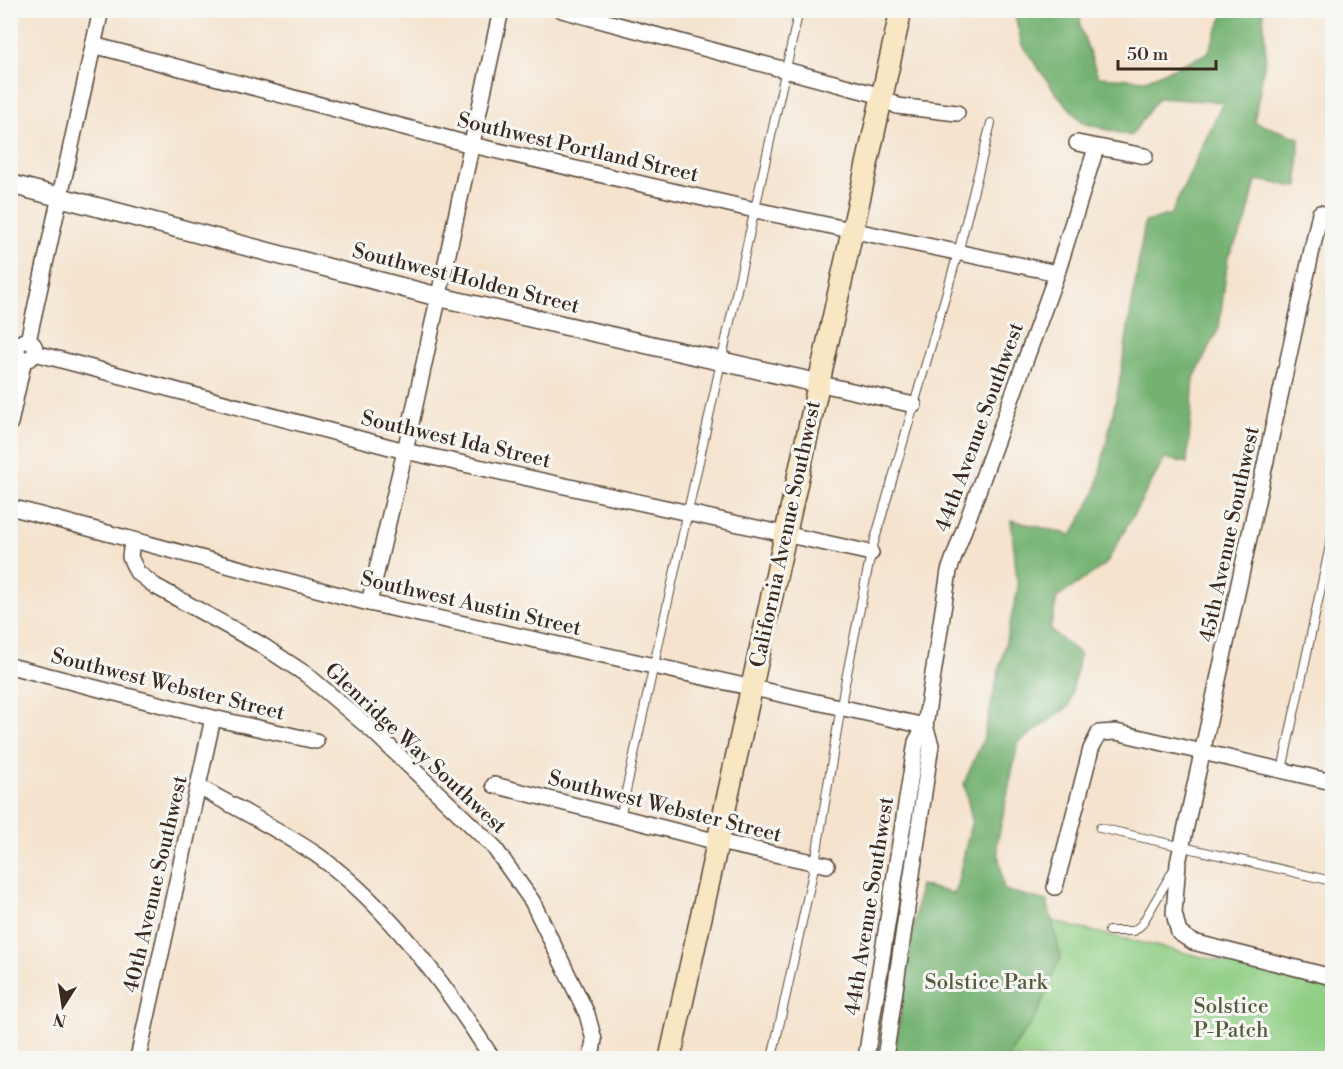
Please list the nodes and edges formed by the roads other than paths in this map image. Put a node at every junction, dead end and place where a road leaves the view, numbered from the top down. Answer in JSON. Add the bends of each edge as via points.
{"nodes":[{"id":1,"x":101,"y":10,"type":"edge"},
{"id":2,"x":501,"y":10,"type":"edge"},
{"id":3,"x":562,"y":10,"type":"edge"},
{"id":4,"x":799,"y":10,"type":"edge"},
{"id":5,"x":901,"y":10,"type":"edge"},
{"id":6,"x":93,"y":45,"type":"junction"},
{"id":7,"x":786,"y":70,"type":"junction"},
{"id":8,"x":882,"y":96,"type":"junction"},
{"id":9,"x":957,"y":113,"type":"dead end"},
{"id":10,"x":991,"y":123,"type":"dead end"},
{"id":11,"x":1077,"y":143,"type":"dead end"},
{"id":12,"x":471,"y":145,"type":"junction"},
{"id":13,"x":1096,"y":148,"type":"junction"},
{"id":14,"x":1145,"y":156,"type":"dead end"},
{"id":15,"x":10,"y":184,"type":"edge"},
{"id":16,"x":60,"y":197,"type":"junction"},
{"id":17,"x":755,"y":210,"type":"junction"},
{"id":18,"x":1320,"y":213,"type":"dead end"},
{"id":19,"x":851,"y":231,"type":"junction"},
{"id":20,"x":958,"y":253,"type":"junction"},
{"id":21,"x":1057,"y":273,"type":"junction"},
{"id":22,"x":439,"y":297,"type":"junction"},
{"id":23,"x":23,"y":349,"type":"edge"},
{"id":24,"x":722,"y":361,"type":"junction"},
{"id":25,"x":817,"y":383,"type":"junction"},
{"id":26,"x":914,"y":405,"type":"junction"},
{"id":27,"x":10,"y":423,"type":"edge"},
{"id":28,"x":405,"y":451,"type":"junction"},
{"id":29,"x":10,"y":507,"type":"edge"},
{"id":30,"x":688,"y":513,"type":"junction"},
{"id":31,"x":784,"y":534,"type":"junction"},
{"id":32,"x":1332,"y":536,"type":"edge"},
{"id":33,"x":132,"y":541,"type":"junction"},
{"id":34,"x":871,"y":553,"type":"junction"},
{"id":35,"x":369,"y":603,"type":"junction"},
{"id":36,"x":10,"y":666,"type":"edge"},
{"id":37,"x":654,"y":666,"type":"junction"},
{"id":38,"x":752,"y":687,"type":"junction"},
{"id":39,"x":841,"y":707,"type":"junction"},
{"id":40,"x":213,"y":718,"type":"junction"},
{"id":41,"x":925,"y":726,"type":"junction"},
{"id":42,"x":316,"y":741,"type":"dead end"},
{"id":43,"x":1203,"y":752,"type":"junction"},
{"id":44,"x":1282,"y":770,"type":"junction"},
{"id":45,"x":1332,"y":782,"type":"edge"},
{"id":46,"x":494,"y":785,"type":"dead end"},
{"id":47,"x":199,"y":787,"type":"junction"},
{"id":48,"x":620,"y":818,"type":"junction"},
{"id":49,"x":1100,"y":828,"type":"dead end"},
{"id":50,"x":718,"y":842,"type":"junction"},
{"id":51,"x":1181,"y":856,"type":"junction"},
{"id":52,"x":821,"y":864,"type":"junction"},
{"id":53,"x":1332,"y":881,"type":"edge"},
{"id":54,"x":1055,"y":887,"type":"dead end"},
{"id":55,"x":1109,"y":932,"type":"dead end"},
{"id":56,"x":1332,"y":977,"type":"edge"},
{"id":57,"x":138,"y":1059,"type":"edge"},
{"id":58,"x":492,"y":1059,"type":"edge"},
{"id":59,"x":591,"y":1059,"type":"edge"},
{"id":60,"x":670,"y":1059,"type":"edge"},
{"id":61,"x":771,"y":1059,"type":"edge"},
{"id":62,"x":866,"y":1059,"type":"edge"},
{"id":63,"x":885,"y":1059,"type":"edge"}],
"edges":[{"from":1,"to":6,"type":"street"},
{"from":2,"to":12,"type":"street"},
{"from":3,"to":7,"type":"street"},
{"from":4,"to":7,"type":"lane"},
{"from":5,"to":8,"type":"main road","name":"California Avenue Southwest"},
{"from":6,"to":12,"type":"street","name":"Southwest Portland Street"},
{"from":6,"to":16,"type":"street"},
{"from":7,"to":8,"type":"street"},
{"from":7,"to":17,"type":"lane"},
{"from":8,"to":9,"type":"street","via":[[897,106]]},
{"from":8,"to":19,"type":"main road","name":"California Avenue Southwest"},
{"from":10,"to":20,"type":"lane"},
{"from":11,"to":13,"type":"street"},
{"from":12,"to":17,"type":"street","name":"Southwest Portland Street"},
{"from":12,"to":22,"type":"street"},
{"from":13,"to":14,"type":"street"},
{"from":13,"to":21,"type":"street","name":"44th Avenue Southwest"},
{"from":15,"to":16,"type":"street","name":"Southwest Holden Street"},
{"from":16,"to":22,"type":"street","name":"Southwest Holden Street"},
{"from":16,"to":23,"type":"street"},
{"from":17,"to":19,"type":"street","name":"Southwest Portland Street"},
{"from":17,"to":24,"type":"lane"},
{"from":18,"to":43,"type":"street","name":"45th Avenue Southwest"},
{"from":19,"to":20,"type":"street","name":"Southwest Portland Street"},
{"from":19,"to":25,"type":"main road","name":"California Avenue Southwest"},
{"from":20,"to":21,"type":"street","name":"Southwest Portland Street"},
{"from":20,"to":26,"type":"lane"},
{"from":21,"to":41,"type":"street","name":"44th Avenue Southwest","via":[[949,571]]},
{"from":22,"to":24,"type":"street","name":"Southwest Holden Street"},
{"from":22,"to":28,"type":"street"},
{"from":23,"to":27,"type":"street"},
{"from":23,"to":28,"type":"street","name":"Southwest Ida Street"},
{"from":24,"to":25,"type":"street","name":"Southwest Holden Street"},
{"from":24,"to":30,"type":"lane"},
{"from":25,"to":26,"type":"street","name":"Southwest Holden Street"},
{"from":25,"to":31,"type":"main road","name":"California Avenue Southwest"},
{"from":26,"to":34,"type":"lane"},
{"from":28,"to":30,"type":"street","name":"Southwest Ida Street"},
{"from":28,"to":35,"type":"street"},
{"from":29,"to":33,"type":"street","name":"Southwest Austin Street"},
{"from":30,"to":31,"type":"street","name":"Southwest Ida Street"},
{"from":30,"to":37,"type":"lane"},
{"from":31,"to":34,"type":"street","name":"Southwest Ida Street"},
{"from":31,"to":38,"type":"main road","name":"California Avenue Southwest"},
{"from":32,"to":44,"type":"lane"},
{"from":33,"to":35,"type":"street","name":"Southwest Austin Street"},
{"from":33,"to":59,"type":"street","name":"Glenridge Way Southwest","via":[[130,557],[136,572],[307,675],[373,731],[493,846],[532,901],[587,1014],[594,1040]]},
{"from":34,"to":39,"type":"lane"},
{"from":35,"to":37,"type":"street","name":"Southwest Austin Street"},
{"from":36,"to":40,"type":"street","name":"Southwest Webster Street"},
{"from":37,"to":38,"type":"street","name":"Southwest Austin Street"},
{"from":37,"to":48,"type":"lane"},
{"from":38,"to":39,"type":"street","name":"Southwest Austin Street"},
{"from":38,"to":50,"type":"main road","name":"California Avenue Southwest"},
{"from":39,"to":41,"type":"street","name":"Southwest Austin Street"},
{"from":39,"to":52,"type":"lane"},
{"from":40,"to":42,"type":"street","name":"Southwest Webster Street"},
{"from":40,"to":47,"type":"street","name":"40th Avenue Southwest"},
{"from":41,"to":62,"type":"street","name":"44th Avenue Southwest","via":[[916,742]]},
{"from":41,"to":63,"type":"street","name":"44th Avenue Southwest","via":[[932,745]]},
{"from":43,"to":44,"type":"street"},
{"from":43,"to":51,"type":"street","name":"45th Avenue Southwest"},
{"from":43,"to":54,"type":"street","via":[[1116,732],[1099,733],[1091,749]]},
{"from":44,"to":45,"type":"street"},
{"from":46,"to":48,"type":"street","name":"Southwest Webster Street"},
{"from":47,"to":57,"type":"street","name":"40th Avenue Southwest"},
{"from":47,"to":58,"type":"street","via":[[318,856],[355,887],[400,934],[450,996]]},
{"from":48,"to":50,"type":"street","name":"Southwest Webster Street"},
{"from":49,"to":51,"type":"lane"},
{"from":50,"to":52,"type":"street","name":"Southwest Webster Street"},
{"from":50,"to":60,"type":"main road","name":"California Avenue Southwest"},
{"from":51,"to":53,"type":"lane"},
{"from":51,"to":55,"type":"lane","name":"45th Avenue Southwest","via":[[1142,924],[1134,931]]},
{"from":51,"to":56,"type":"street","name":"45th Avenue Southwest","via":[[1174,900],[1179,933],[1193,942]]},
{"from":52,"to":61,"type":"lane"}]}
